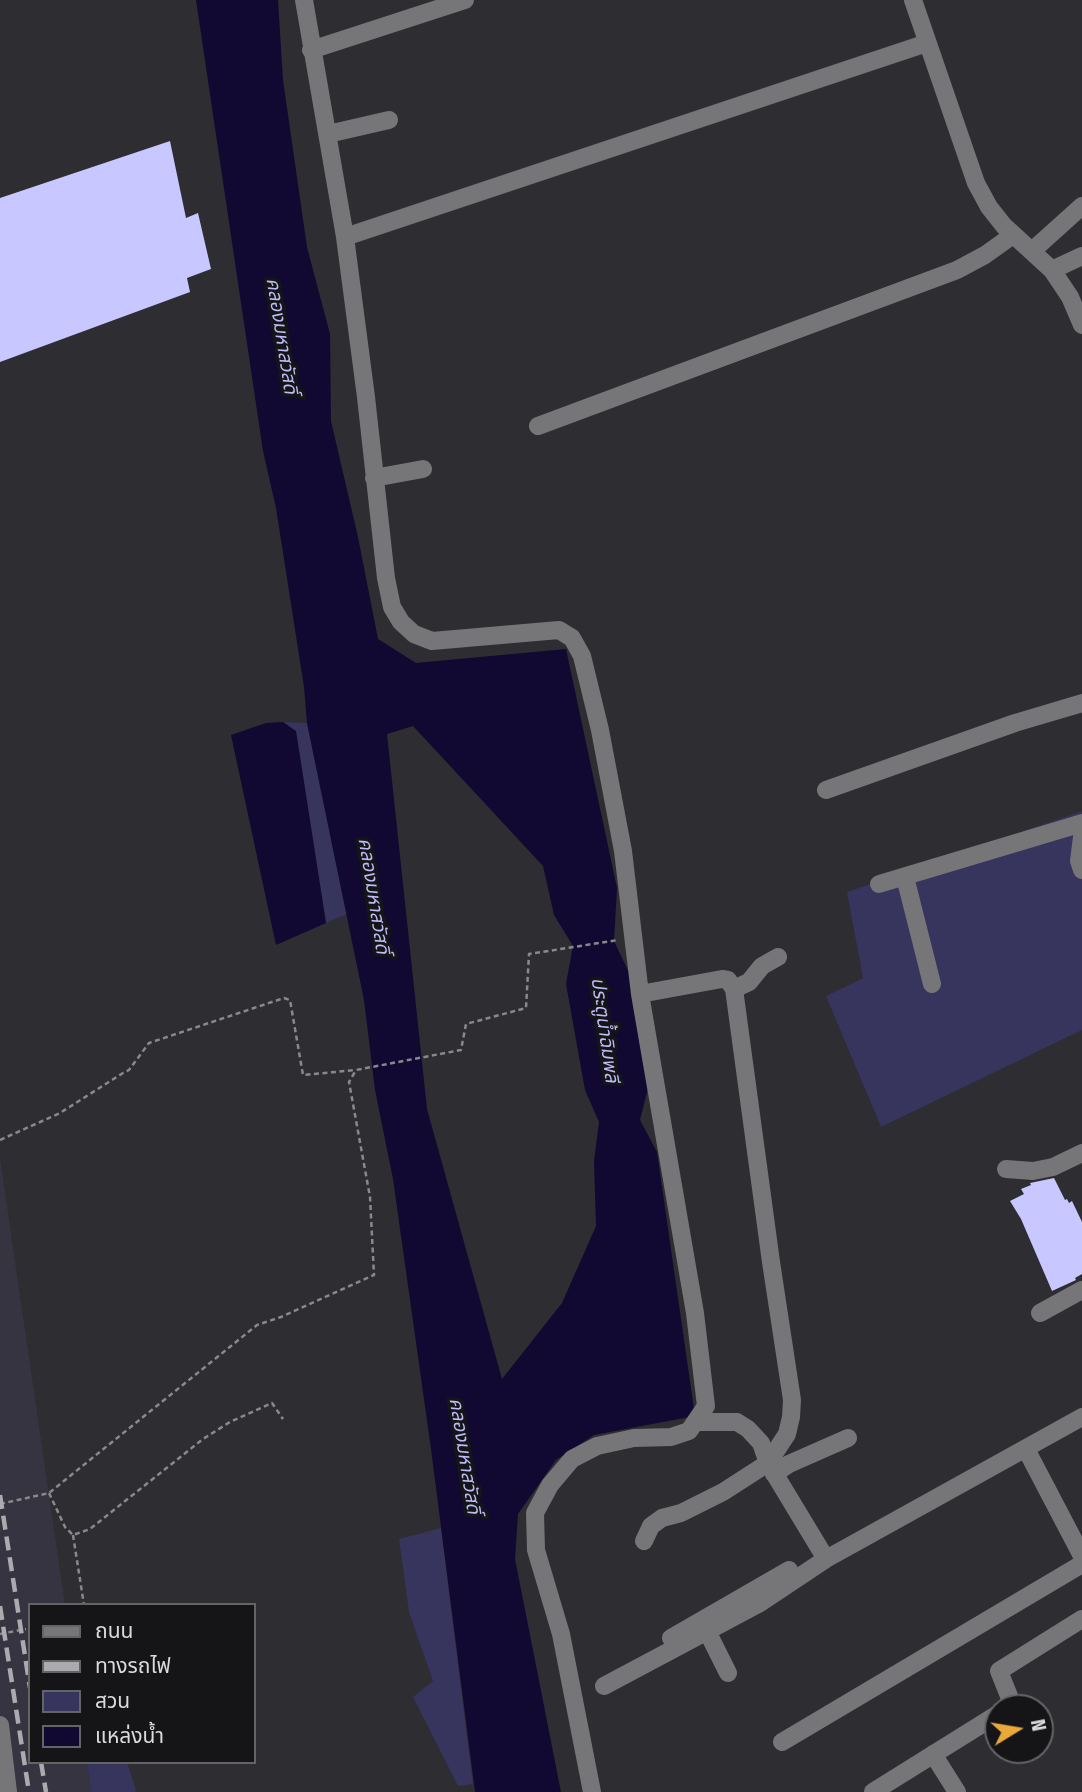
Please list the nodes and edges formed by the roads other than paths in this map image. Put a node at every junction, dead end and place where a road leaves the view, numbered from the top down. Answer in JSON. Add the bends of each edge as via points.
{"nodes":[{"id":1,"x":304,"y":0,"type":"edge"},
{"id":2,"x":465,"y":0,"type":"edge"},
{"id":3,"x":913,"y":0,"type":"edge"},
{"id":4,"x":927,"y":43,"type":"junction"},
{"id":5,"x":311,"y":50,"type":"junction"},
{"id":6,"x":389,"y":120,"type":"dead end"},
{"id":7,"x":328,"y":134,"type":"junction"},
{"id":8,"x":1082,"y":206,"type":"edge"},
{"id":9,"x":1013,"y":235,"type":"junction"},
{"id":10,"x":345,"y":237,"type":"junction"},
{"id":11,"x":1032,"y":251,"type":"junction"},
{"id":12,"x":1082,"y":256,"type":"edge"},
{"id":13,"x":1052,"y":270,"type":"junction"},
{"id":14,"x":1082,"y":325,"type":"edge"},
{"id":15,"x":538,"y":426,"type":"dead end"},
{"id":16,"x":423,"y":469,"type":"dead end"},
{"id":17,"x":374,"y":478,"type":"junction"},
{"id":18,"x":1082,"y":703,"type":"edge"},
{"id":19,"x":826,"y":790,"type":"dead end"},
{"id":20,"x":1082,"y":823,"type":"edge"},
{"id":21,"x":1082,"y":837,"type":"edge"},
{"id":22,"x":1082,"y":870,"type":"edge"},
{"id":23,"x":905,"y":877,"type":"junction"},
{"id":24,"x":879,"y":884,"type":"dead end"},
{"id":25,"x":778,"y":957,"type":"dead end"},
{"id":26,"x":932,"y":984,"type":"dead end"},
{"id":27,"x":734,"y":989,"type":"junction"},
{"id":28,"x":640,"y":994,"type":"junction"},
{"id":29,"x":1082,"y":1153,"type":"edge"},
{"id":30,"x":1006,"y":1169,"type":"dead end"},
{"id":31,"x":1082,"y":1290,"type":"edge"},
{"id":32,"x":1040,"y":1313,"type":"dead end"},
{"id":33,"x":1082,"y":1417,"type":"edge"},
{"id":34,"x":697,"y":1422,"type":"junction"},
{"id":35,"x":848,"y":1438,"type":"dead end"},
{"id":36,"x":1026,"y":1449,"type":"junction"},
{"id":37,"x":771,"y":1468,"type":"junction"},
{"id":38,"x":644,"y":1541,"type":"dead end"},
{"id":39,"x":823,"y":1555,"type":"junction"},
{"id":40,"x":1082,"y":1556,"type":"edge"},
{"id":41,"x":1082,"y":1564,"type":"edge"},
{"id":42,"x":1082,"y":1619,"type":"edge"},
{"id":43,"x":707,"y":1631,"type":"junction"},
{"id":44,"x":671,"y":1638,"type":"dead end"},
{"id":45,"x":728,"y":1673,"type":"dead end"},
{"id":46,"x":604,"y":1686,"type":"dead end"},
{"id":47,"x":1008,"y":1694,"type":"edge"},
{"id":48,"x":984,"y":1723,"type":"edge"},
{"id":49,"x":0,"y":1725,"type":"edge"},
{"id":50,"x":782,"y":1742,"type":"dead end"},
{"id":51,"x":933,"y":1754,"type":"junction"},
{"id":52,"x":8,"y":1792,"type":"edge"},
{"id":53,"x":592,"y":1792,"type":"edge"},
{"id":54,"x":873,"y":1792,"type":"edge"},
{"id":55,"x":957,"y":1792,"type":"edge"}],
"edges":[{"from":1,"to":5,"type":"street"},
{"from":2,"to":5,"type":"street"},
{"from":3,"to":4,"type":"street"},
{"from":4,"to":9,"type":"street","via":[[976,183]]},
{"from":4,"to":10,"type":"street"},
{"from":5,"to":7,"type":"street"},
{"from":6,"to":7,"type":"street"},
{"from":7,"to":10,"type":"street"},
{"from":8,"to":11,"type":"street"},
{"from":9,"to":11,"type":"street"},
{"from":9,"to":15,"type":"street","via":[[957,270]]},
{"from":10,"to":17,"type":"street"},
{"from":11,"to":13,"type":"street"},
{"from":12,"to":13,"type":"street"},
{"from":13,"to":14,"type":"street"},
{"from":16,"to":17,"type":"street"},
{"from":17,"to":28,"type":"street","via":[[392,607],[414,634],[455,640],[559,630],[572,638],[582,656],[623,851]]},
{"from":18,"to":19,"type":"street"},
{"from":20,"to":23,"type":"street"},
{"from":21,"to":22,"type":"street"},
{"from":23,"to":24,"type":"street"},
{"from":23,"to":26,"type":"street"},
{"from":25,"to":27,"type":"street"},
{"from":27,"to":28,"type":"street","via":[[722,979]]},
{"from":27,"to":37,"type":"street","via":[[792,1400],[787,1434]]},
{"from":28,"to":34,"type":"street","via":[[695,1313],[706,1406]]},
{"from":29,"to":30,"type":"street","via":[[1054,1167]]},
{"from":31,"to":32,"type":"street"},
{"from":33,"to":36,"type":"street"},
{"from":34,"to":37,"type":"street","via":[[737,1422],[761,1443]]},
{"from":34,"to":53,"type":"street","via":[[689,1431],[671,1437],[597,1446],[572,1459],[535,1513],[536,1550],[561,1634]]},
{"from":35,"to":37,"type":"street"},
{"from":36,"to":39,"type":"street"},
{"from":36,"to":40,"type":"street"},
{"from":37,"to":38,"type":"street","via":[[663,1518],[650,1527]]},
{"from":37,"to":39,"type":"street"},
{"from":39,"to":43,"type":"street","via":[[760,1602]]},
{"from":39,"to":44,"type":"street"},
{"from":41,"to":50,"type":"street"},
{"from":42,"to":47,"type":"street","via":[[999,1671]]},
{"from":43,"to":45,"type":"street"},
{"from":43,"to":46,"type":"street"},
{"from":48,"to":51,"type":"street"},
{"from":49,"to":52,"type":"street"},
{"from":51,"to":54,"type":"street"},
{"from":51,"to":55,"type":"street"}]}
